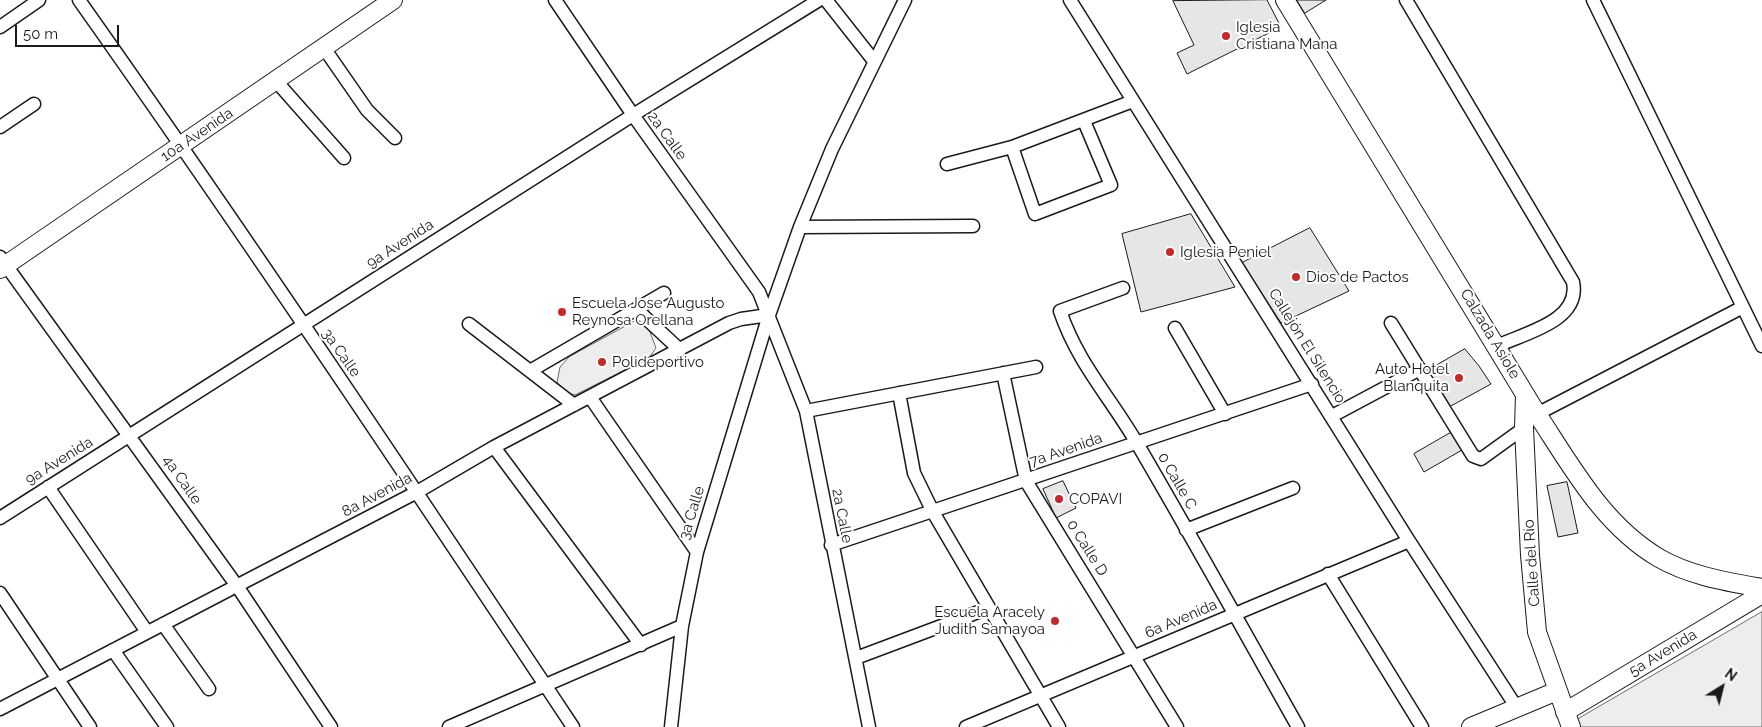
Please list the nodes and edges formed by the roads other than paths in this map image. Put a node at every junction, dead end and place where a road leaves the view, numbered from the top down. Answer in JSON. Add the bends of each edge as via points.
{"nodes":[{"id":1,"x":39,"y":0,"type":"edge"},
{"id":2,"x":80,"y":0,"type":"edge"},
{"id":3,"x":393,"y":0,"type":"edge"},
{"id":4,"x":555,"y":0,"type":"edge"},
{"id":5,"x":819,"y":0,"type":"edge"},
{"id":6,"x":826,"y":0,"type":"edge"},
{"id":7,"x":905,"y":0,"type":"edge"},
{"id":8,"x":1070,"y":0,"type":"edge"},
{"id":9,"x":1285,"y":0,"type":"edge"},
{"id":10,"x":1406,"y":0,"type":"edge"},
{"id":11,"x":1593,"y":0,"type":"edge"},
{"id":12,"x":0,"y":27,"type":"edge"},
{"id":13,"x":324,"y":48,"type":"junction"},
{"id":14,"x":874,"y":61,"type":"junction"},
{"id":15,"x":276,"y":81,"type":"junction"},
{"id":16,"x":1133,"y":101,"type":"junction"},
{"id":17,"x":34,"y":104,"type":"dead end"},
{"id":18,"x":633,"y":115,"type":"junction"},
{"id":19,"x":1084,"y":120,"type":"junction"},
{"id":20,"x":0,"y":127,"type":"edge"},
{"id":21,"x":395,"y":138,"type":"dead end"},
{"id":22,"x":182,"y":145,"type":"junction"},
{"id":23,"x":1012,"y":147,"type":"junction"},
{"id":24,"x":344,"y":158,"type":"dead end"},
{"id":25,"x":947,"y":164,"type":"dead end"},
{"id":26,"x":973,"y":226,"type":"dead end"},
{"id":27,"x":800,"y":227,"type":"junction"},
{"id":28,"x":2,"y":263,"type":"edge"},
{"id":29,"x":1123,"y":288,"type":"dead end"},
{"id":30,"x":664,"y":293,"type":"dead end"},
{"id":31,"x":1743,"y":307,"type":"junction"},
{"id":32,"x":636,"y":309,"type":"junction"},
{"id":33,"x":769,"y":315,"type":"junction"},
{"id":34,"x":1391,"y":323,"type":"dead end"},
{"id":35,"x":470,"y":324,"type":"dead end"},
{"id":36,"x":303,"y":326,"type":"junction"},
{"id":37,"x":1175,"y":328,"type":"dead end"},
{"id":38,"x":1497,"y":346,"type":"junction"},
{"id":39,"x":1762,"y":346,"type":"edge"},
{"id":40,"x":680,"y":350,"type":"junction"},
{"id":41,"x":1036,"y":367,"type":"dead end"},
{"id":42,"x":1420,"y":369,"type":"junction"},
{"id":43,"x":530,"y":371,"type":"junction"},
{"id":44,"x":1003,"y":373,"type":"junction"},
{"id":45,"x":1312,"y":384,"type":"junction"},
{"id":46,"x":899,"y":393,"type":"junction"},
{"id":47,"x":1525,"y":393,"type":"junction"},
{"id":48,"x":590,"y":397,"type":"junction"},
{"id":49,"x":574,"y":405,"type":"junction"},
{"id":50,"x":806,"y":411,"type":"junction"},
{"id":51,"x":1225,"y":414,"type":"junction"},
{"id":52,"x":1537,"y":414,"type":"junction"},
{"id":53,"x":1332,"y":416,"type":"junction"},
{"id":54,"x":1524,"y":428,"type":"junction"},
{"id":55,"x":130,"y":436,"type":"junction"},
{"id":56,"x":1137,"y":443,"type":"junction"},
{"id":57,"x":494,"y":447,"type":"junction"},
{"id":58,"x":1026,"y":480,"type":"junction"},
{"id":59,"x":48,"y":487,"type":"junction"},
{"id":60,"x":1292,"y":488,"type":"dead end"},
{"id":61,"x":418,"y":492,"type":"junction"},
{"id":62,"x":933,"y":512,"type":"junction"},
{"id":63,"x":0,"y":518,"type":"edge"},
{"id":64,"x":1186,"y":530,"type":"junction"},
{"id":65,"x":1409,"y":541,"type":"junction"},
{"id":66,"x":831,"y":545,"type":"junction"},
{"id":67,"x":697,"y":552,"type":"junction"},
{"id":68,"x":1328,"y":574,"type":"junction"},
{"id":69,"x":237,"y":586,"type":"junction"},
{"id":70,"x":1762,"y":588,"type":"edge"},
{"id":71,"x":0,"y":593,"type":"edge"},
{"id":72,"x":1762,"y":594,"type":"edge"},
{"id":73,"x":989,"y":608,"type":"junction"},
{"id":74,"x":1234,"y":614,"type":"junction"},
{"id":75,"x":163,"y":624,"type":"junction"},
{"id":76,"x":682,"y":626,"type":"junction"},
{"id":77,"x":146,"y":632,"type":"junction"},
{"id":78,"x":640,"y":645,"type":"junction"},
{"id":79,"x":113,"y":650,"type":"junction"},
{"id":80,"x":1134,"y":656,"type":"junction"},
{"id":81,"x":856,"y":658,"type":"junction"},
{"id":82,"x":56,"y":679,"type":"junction"},
{"id":83,"x":546,"y":686,"type":"junction"},
{"id":84,"x":209,"y":689,"type":"dead end"},
{"id":85,"x":1556,"y":691,"type":"junction"},
{"id":86,"x":1040,"y":696,"type":"junction"},
{"id":87,"x":1517,"y":708,"type":"junction"},
{"id":88,"x":0,"y":709,"type":"edge"},
{"id":89,"x":1568,"y":720,"type":"edge"},
{"id":90,"x":90,"y":727,"type":"edge"},
{"id":91,"x":167,"y":727,"type":"edge"},
{"id":92,"x":331,"y":727,"type":"edge"},
{"id":93,"x":449,"y":727,"type":"edge"},
{"id":94,"x":573,"y":727,"type":"edge"},
{"id":95,"x":672,"y":727,"type":"edge"},
{"id":96,"x":869,"y":727,"type":"edge"},
{"id":97,"x":966,"y":727,"type":"edge"},
{"id":98,"x":1059,"y":727,"type":"edge"},
{"id":99,"x":1177,"y":727,"type":"edge"},
{"id":100,"x":1298,"y":727,"type":"edge"},
{"id":101,"x":1422,"y":727,"type":"edge"},
{"id":102,"x":1471,"y":727,"type":"edge"}],
"edges":[{"from":1,"to":12,"type":"street"},
{"from":2,"to":22,"type":"street","name":"3a Calle"},
{"from":3,"to":13,"type":"main road","name":"10a Avenida"},
{"from":4,"to":18,"type":"street","name":"2a Calle"},
{"from":5,"to":18,"type":"street","name":"9a Avenida"},
{"from":6,"to":14,"type":"street"},
{"from":7,"to":14,"type":"street"},
{"from":8,"to":16,"type":"street","name":"Callejón El Silencio"},
{"from":9,"to":38,"type":"main road","name":"Calzada Asiole"},
{"from":10,"to":38,"type":"street","via":[[1573,282],[1575,295],[1566,313]]},
{"from":11,"to":31,"type":"street"},
{"from":13,"to":15,"type":"main road","name":"10a Avenida"},
{"from":13,"to":21,"type":"street","via":[[367,110]]},
{"from":14,"to":27,"type":"street","via":[[832,149]]},
{"from":15,"to":22,"type":"main road","name":"10a Avenida"},
{"from":15,"to":24,"type":"street"},
{"from":16,"to":19,"type":"street"},
{"from":16,"to":45,"type":"street","name":"Callejón El Silencio"},
{"from":17,"to":20,"type":"street"},
{"from":18,"to":33,"type":"street","name":"2a Calle","via":[[759,292]]},
{"from":18,"to":36,"type":"street","name":"9a Avenida"},
{"from":19,"to":23,"type":"street"},
{"from":19,"to":23,"type":"street","via":[[1111,186],[1035,214]]},
{"from":22,"to":28,"type":"main road","name":"10a Avenida"},
{"from":22,"to":36,"type":"street","name":"3a Calle"},
{"from":23,"to":25,"type":"street"},
{"from":26,"to":27,"type":"street"},
{"from":27,"to":33,"type":"street"},
{"from":28,"to":55,"type":"street","name":"4a Calle"},
{"from":29,"to":56,"type":"street","name":"0 Calle C","via":[[1060,311],[1072,345]]},
{"from":30,"to":32,"type":"street"},
{"from":31,"to":39,"type":"street"},
{"from":31,"to":52,"type":"street"},
{"from":32,"to":40,"type":"street"},
{"from":32,"to":43,"type":"street"},
{"from":33,"to":40,"type":"street","name":"8a Avenida","via":[[741,319]]},
{"from":33,"to":50,"type":"street","name":"2a Calle"},
{"from":33,"to":67,"type":"street","name":"3a Calle"},
{"from":34,"to":42,"type":"street"},
{"from":35,"to":43,"type":"street"},
{"from":36,"to":55,"type":"street","name":"9a Avenida"},
{"from":36,"to":61,"type":"street","name":"3a Calle"},
{"from":37,"to":51,"type":"street"},
{"from":38,"to":47,"type":"main road","name":"Calzada Asiole"},
{"from":40,"to":48,"type":"street","name":"8a Avenida"},
{"from":41,"to":44,"type":"street"},
{"from":42,"to":53,"type":"street"},
{"from":42,"to":54,"type":"street","via":[[1472,456],[1481,458]]},
{"from":43,"to":49,"type":"street"},
{"from":44,"to":46,"type":"street"},
{"from":44,"to":58,"type":"street","name":"0 Calle D"},
{"from":45,"to":51,"type":"street","name":"7a Avenida"},
{"from":45,"to":53,"type":"street","name":"Callejón El Silencio"},
{"from":46,"to":50,"type":"street"},
{"from":46,"to":62,"type":"street","via":[[914,473]]},
{"from":47,"to":52,"type":"main road","name":"Calzada Asiole"},
{"from":47,"to":54,"type":"main road","name":"Calle del Río"},
{"from":48,"to":49,"type":"street","name":"8a Avenida"},
{"from":48,"to":67,"type":"street"},
{"from":49,"to":57,"type":"street","name":"8a Avenida"},
{"from":50,"to":66,"type":"street","name":"2a Calle"},
{"from":51,"to":56,"type":"street","name":"7a Avenida"},
{"from":52,"to":70,"type":"main road","name":"Calzada Asiole","via":[[1614,524],[1639,544],[1680,568]]},
{"from":53,"to":65,"type":"street","name":"Callejón El Silencio"},
{"from":54,"to":85,"type":"main road","name":"Calle del Río","via":[[1537,632]]},
{"from":55,"to":59,"type":"street","name":"9a Avenida"},
{"from":55,"to":69,"type":"street","name":"4a Calle"},
{"from":56,"to":58,"type":"street","name":"7a Avenida"},
{"from":56,"to":64,"type":"street","name":"0 Calle C"},
{"from":57,"to":61,"type":"street","name":"8a Avenida"},
{"from":57,"to":78,"type":"street"},
{"from":58,"to":62,"type":"street","name":"7a Avenida"},
{"from":58,"to":80,"type":"street","name":"0 Calle D"},
{"from":59,"to":63,"type":"street","name":"9a Avenida"},
{"from":59,"to":77,"type":"street"},
{"from":60,"to":64,"type":"street"},
{"from":61,"to":69,"type":"street","name":"8a Avenida"},
{"from":61,"to":83,"type":"street","name":"3a Calle"},
{"from":62,"to":66,"type":"street","name":"7a Avenida"},
{"from":62,"to":73,"type":"street"},
{"from":64,"to":74,"type":"street","name":"0 Calle C"},
{"from":65,"to":68,"type":"street","name":"6a Avenida"},
{"from":65,"to":87,"type":"street","name":"Callejón El Silencio"},
{"from":66,"to":81,"type":"street","name":"2a Calle"},
{"from":67,"to":76,"type":"street","name":"3a Calle"},
{"from":68,"to":74,"type":"street","name":"6a Avenida"},
{"from":68,"to":101,"type":"street"},
{"from":69,"to":75,"type":"street","name":"8a Avenida"},
{"from":69,"to":92,"type":"street","name":"4a Calle"},
{"from":71,"to":82,"type":"street"},
{"from":72,"to":89,"type":"main road","name":"5a Avenida"},
{"from":73,"to":81,"type":"street"},
{"from":73,"to":86,"type":"street"},
{"from":74,"to":80,"type":"street","name":"6a Avenida"},
{"from":74,"to":100,"type":"street","name":"0 Calle C"},
{"from":75,"to":77,"type":"street","name":"8a Avenida"},
{"from":75,"to":84,"type":"street"},
{"from":76,"to":78,"type":"street"},
{"from":76,"to":95,"type":"street","name":"3a Calle"},
{"from":77,"to":79,"type":"street","name":"8a Avenida"},
{"from":78,"to":83,"type":"street"},
{"from":79,"to":82,"type":"street","name":"8a Avenida"},
{"from":79,"to":91,"type":"street"},
{"from":80,"to":86,"type":"street","name":"6a Avenida"},
{"from":80,"to":99,"type":"street","name":"0 Calle D"},
{"from":81,"to":96,"type":"street","name":"2a Calle"},
{"from":82,"to":88,"type":"street","name":"8a Avenida"},
{"from":82,"to":90,"type":"street"},
{"from":83,"to":93,"type":"street"},
{"from":83,"to":94,"type":"street","name":"3a Calle"},
{"from":85,"to":87,"type":"main road"},
{"from":85,"to":89,"type":"main road","name":"Calle del Río"},
{"from":86,"to":97,"type":"street","name":"6a Avenida"},
{"from":86,"to":98,"type":"street"},
{"from":87,"to":102,"type":"main road"}]}
